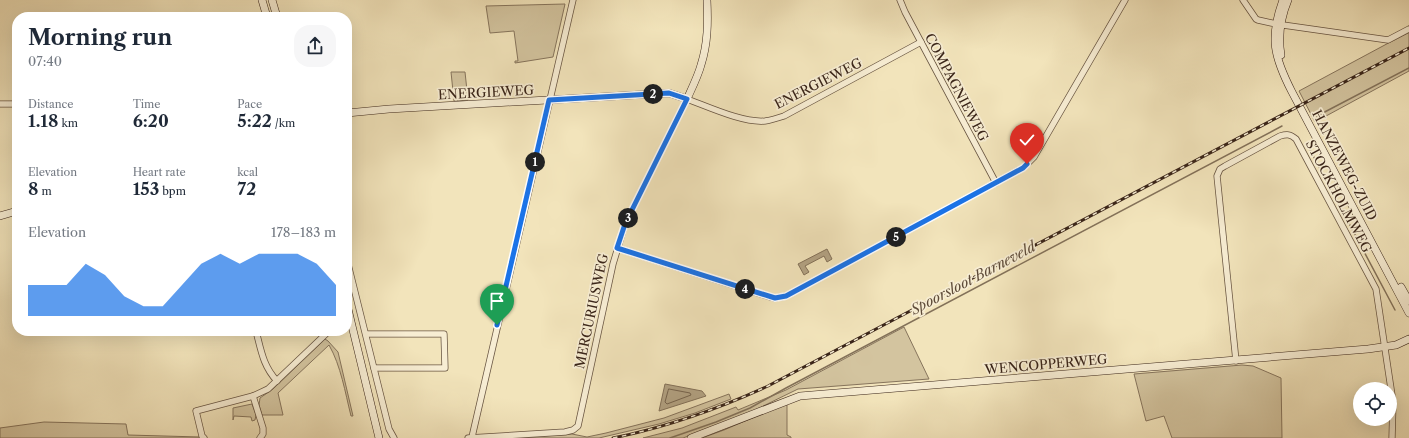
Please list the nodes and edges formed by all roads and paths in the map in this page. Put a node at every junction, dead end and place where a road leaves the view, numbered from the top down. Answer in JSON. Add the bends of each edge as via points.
{"nodes":[{"id":1,"x":262,"y":0,"type":"edge"},
{"id":2,"x":272,"y":0,"type":"edge"},
{"id":3,"x":573,"y":0,"type":"edge"},
{"id":4,"x":707,"y":0,"type":"edge"},
{"id":5,"x":900,"y":0,"type":"edge"},
{"id":6,"x":1126,"y":0,"type":"edge"},
{"id":7,"x":1243,"y":0,"type":"edge"},
{"id":8,"x":1283,"y":0,"type":"edge"},
{"id":9,"x":1288,"y":0,"type":"edge"},
{"id":10,"x":266,"y":12,"type":"edge"},
{"id":11,"x":276,"y":12,"type":"edge"},
{"id":12,"x":1279,"y":25,"type":"junction"},
{"id":13,"x":1409,"y":29,"type":"edge"},
{"id":14,"x":921,"y":42,"type":"junction"},
{"id":15,"x":687,"y":99,"type":"junction"},
{"id":16,"x":549,"y":100,"type":"junction"},
{"id":17,"x":0,"y":104,"type":"edge"},
{"id":18,"x":12,"y":104,"type":"edge"},
{"id":19,"x":388,"y":109,"type":"junction"},
{"id":20,"x":352,"y":113,"type":"edge"},
{"id":21,"x":352,"y":116,"type":"edge"},
{"id":22,"x":996,"y":183,"type":"junction"},
{"id":23,"x":12,"y":212,"type":"edge"},
{"id":24,"x":0,"y":216,"type":"edge"},
{"id":25,"x":617,"y":248,"type":"junction"},
{"id":26,"x":352,"y":279,"type":"edge"},
{"id":27,"x":1409,"y":301,"type":"edge"},
{"id":28,"x":1409,"y":313,"type":"edge"},
{"id":29,"x":352,"y":326,"type":"edge"},
{"id":30,"x":366,"y":334,"type":"junction"},
{"id":31,"x":257,"y":336,"type":"edge"},
{"id":32,"x":324,"y":336,"type":"edge"},
{"id":33,"x":351,"y":336,"type":"edge"},
{"id":34,"x":1409,"y":339,"type":"edge"},
{"id":35,"x":1385,"y":347,"type":"junction"},
{"id":36,"x":1236,"y":361,"type":"junction"},
{"id":37,"x":374,"y":368,"type":"junction"},
{"id":38,"x":277,"y":381,"type":"junction"},
{"id":39,"x":253,"y":396,"type":"junction"},
{"id":40,"x":204,"y":438,"type":"edge"},
{"id":41,"x":260,"y":438,"type":"edge"},
{"id":42,"x":376,"y":438,"type":"edge"},
{"id":43,"x":379,"y":438,"type":"edge"},
{"id":44,"x":393,"y":438,"type":"edge"},
{"id":45,"x":470,"y":438,"type":"edge"},
{"id":46,"x":691,"y":438,"type":"edge"},
{"id":47,"x":1392,"y":438,"type":"edge"}],
"edges":[{"from":1,"to":10,"type":"street"},
{"from":2,"to":11,"type":"street"},
{"from":3,"to":16,"type":"street"},
{"from":4,"to":15,"type":"street","name":"MERCURIUSWEG","via":[[706,42],[701,65]]},
{"from":5,"to":14,"type":"street","name":"COMPAGNIEWEG"},
{"from":6,"to":22,"type":"street","via":[[1034,158],[1023,168]]},
{"from":7,"to":12,"type":"street","via":[[1256,19]]},
{"from":8,"to":12,"type":"street"},
{"from":9,"to":12,"type":"street"},
{"from":12,"to":13,"type":"street","via":[[1388,40]]},
{"from":12,"to":27,"type":"street","name":"HANZEWEG-ZUID","via":[[1280,48],[1285,69]]},
{"from":12,"to":28,"type":"street","name":"HANZEWEG-ZUID","via":[[1275,40],[1276,54],[1284,76]]},
{"from":14,"to":15,"type":"street","name":"ENERGIEWEG","via":[[774,119],[744,119]]},
{"from":14,"to":22,"type":"street","name":"COMPAGNIEWEG"},
{"from":15,"to":16,"type":"street","name":"ENERGIEWEG","via":[[669,93]]},
{"from":15,"to":25,"type":"street","name":"MERCURIUSWEG","via":[[625,224]]},
{"from":16,"to":19,"type":"street","name":"ENERGIEWEG"},
{"from":16,"to":45,"type":"street"},
{"from":17,"to":18,"type":"street"},
{"from":19,"to":20,"type":"street","name":"ENERGIEWEG"},
{"from":19,"to":21,"type":"street","name":"ENERGIEWEG"},
{"from":22,"to":25,"type":"street","via":[[781,298],[770,298]]},
{"from":23,"to":24,"type":"street"},
{"from":25,"to":45,"type":"street","name":"MERCURIUSWEG","via":[[580,420],[575,428],[564,432]]},
{"from":26,"to":30,"type":"street"},
{"from":29,"to":43,"type":"street"},
{"from":30,"to":37,"type":"street"},
{"from":30,"to":37,"type":"street","via":[[444,334],[445,368]]},
{"from":31,"to":38,"type":"street","via":[[267,369]]},
{"from":32,"to":38,"type":"street"},
{"from":33,"to":42,"type":"street"},
{"from":34,"to":35,"type":"street","name":"WENCOPPERWEG"},
{"from":35,"to":36,"type":"street","name":"WENCOPPERWEG"},
{"from":35,"to":36,"type":"street","name":"STOCKHOLMWEG","via":[[1376,289],[1296,139],[1287,134],[1220,169],[1217,176]]},
{"from":35,"to":47,"type":"street","via":[[1393,402]]},
{"from":36,"to":46,"type":"street","name":"WENCOPPERWEG","via":[[800,396]]},
{"from":37,"to":44,"type":"street"},
{"from":38,"to":39,"type":"street","via":[[264,392]]},
{"from":39,"to":40,"type":"street","via":[[196,411]]},
{"from":39,"to":41,"type":"street","via":[[263,428]]}]}
